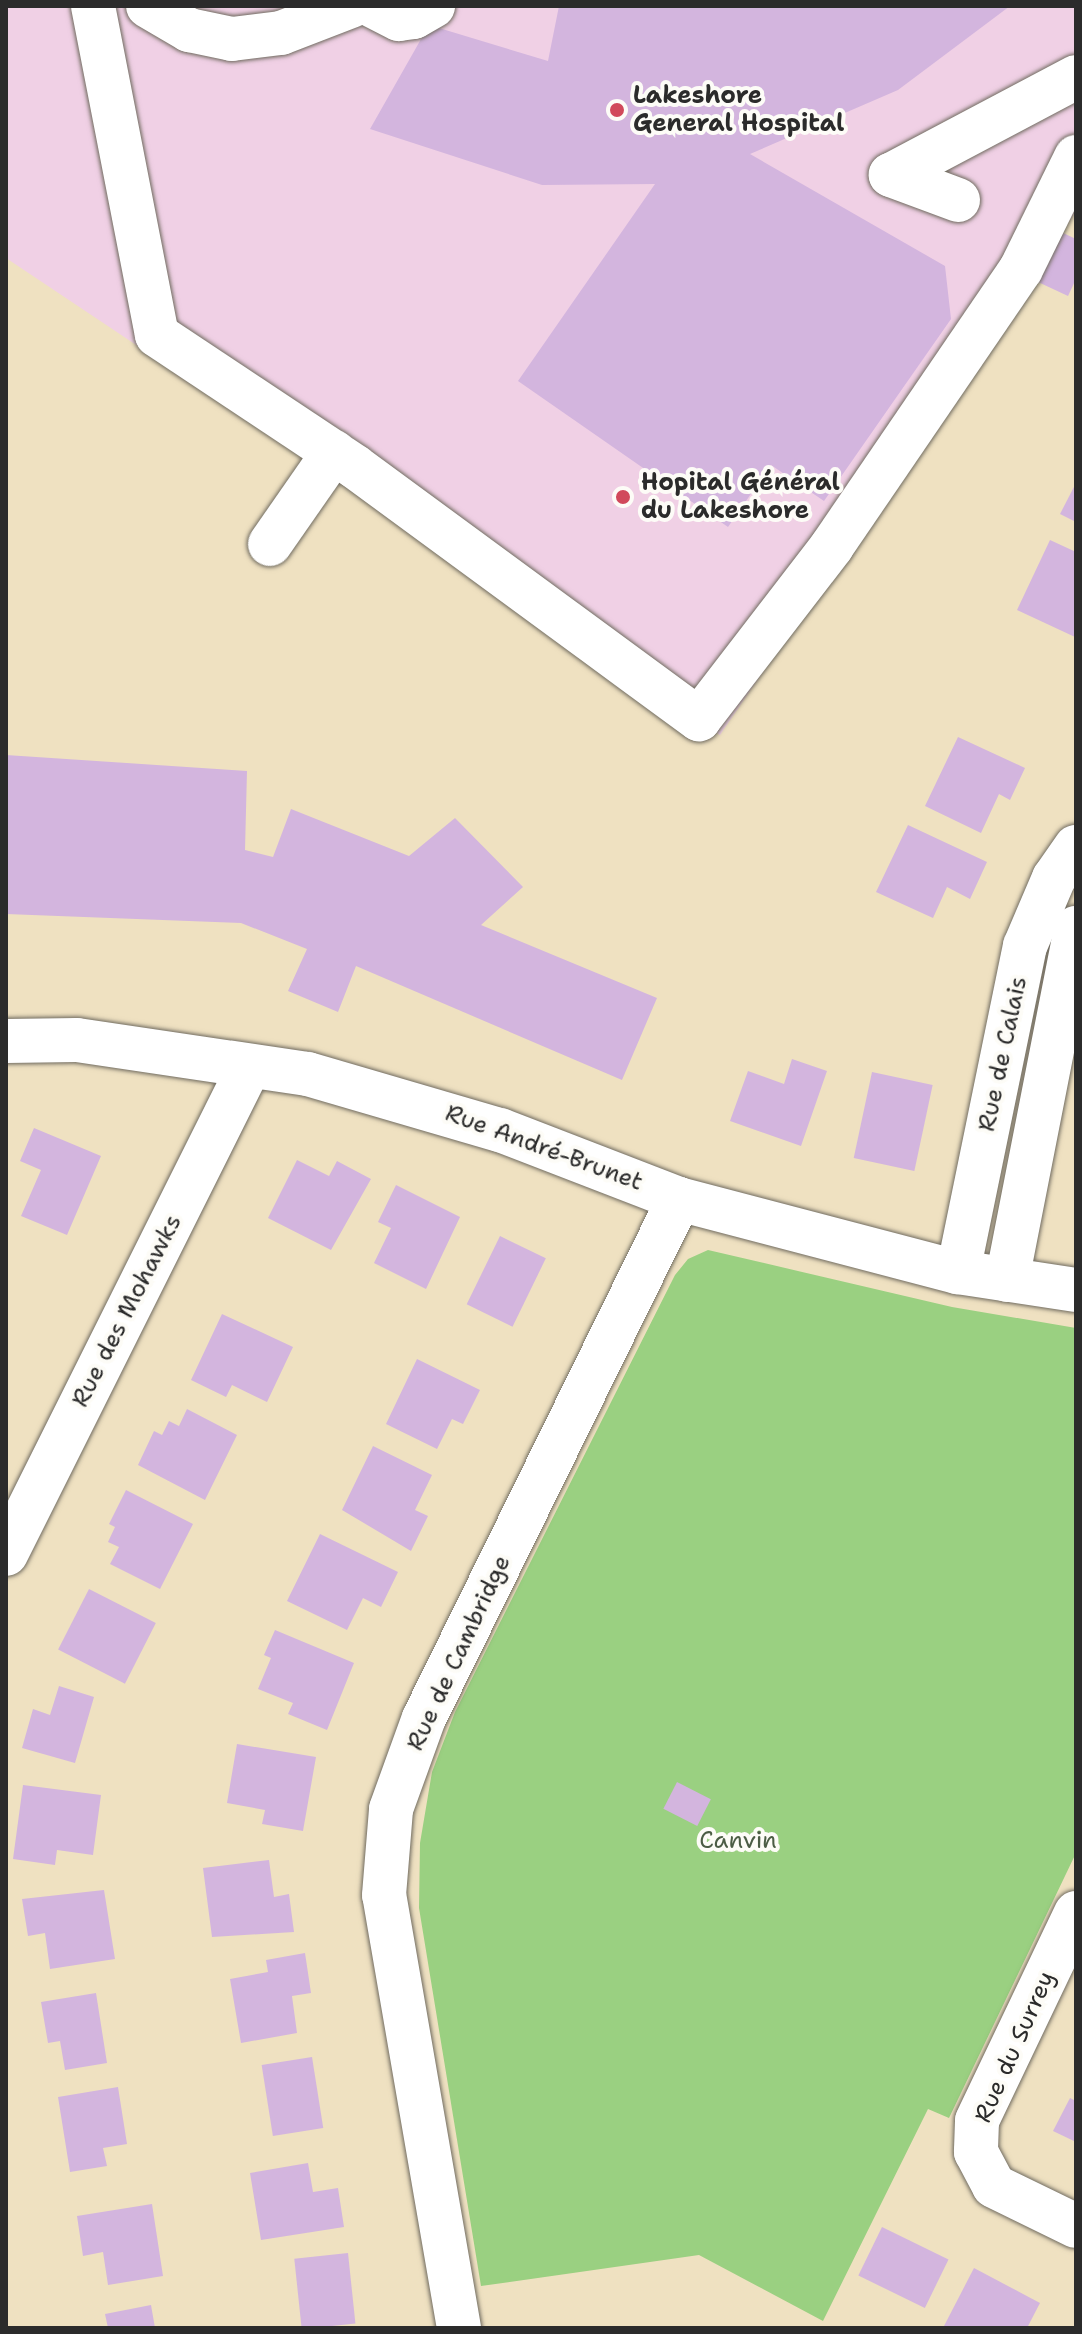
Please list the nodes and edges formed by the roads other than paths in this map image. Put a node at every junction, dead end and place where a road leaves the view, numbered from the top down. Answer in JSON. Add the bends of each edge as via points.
{"nodes":[{"id":1,"x":93,"y":6,"type":"edge"},
{"id":2,"x":148,"y":6,"type":"edge"},
{"id":3,"x":351,"y":6,"type":"edge"},
{"id":4,"x":373,"y":6,"type":"edge"},
{"id":5,"x":433,"y":6,"type":"edge"},
{"id":6,"x":1076,"y":77,"type":"edge"},
{"id":7,"x":1076,"y":157,"type":"edge"},
{"id":8,"x":958,"y":200,"type":"dead end"},
{"id":9,"x":334,"y":452,"type":"junction"},
{"id":10,"x":270,"y":544,"type":"dead end"},
{"id":11,"x":1076,"y":847,"type":"edge"},
{"id":12,"x":1076,"y":928,"type":"edge"},
{"id":13,"x":6,"y":1041,"type":"edge"},
{"id":14,"x":249,"y":1067,"type":"junction"},
{"id":15,"x":679,"y":1199,"type":"junction"},
{"id":16,"x":958,"y":1272,"type":"junction"},
{"id":17,"x":1007,"y":1280,"type":"junction"},
{"id":18,"x":1076,"y":1290,"type":"edge"},
{"id":19,"x":19,"y":1500,"type":"edge"},
{"id":20,"x":6,"y":1554,"type":"edge"},
{"id":21,"x":1076,"y":1913,"type":"edge"},
{"id":22,"x":1076,"y":2226,"type":"edge"},
{"id":23,"x":459,"y":2328,"type":"edge"}],
"edges":[{"from":1,"to":9,"type":"street","via":[[157,335]]},
{"from":2,"to":3,"type":"street","via":[[189,30],[232,39],[281,33]]},
{"from":4,"to":5,"type":"street","via":[[399,19]]},
{"from":6,"to":8,"type":"street","via":[[891,175]]},
{"from":7,"to":9,"type":"street","via":[[1021,269],[832,546],[699,719]]},
{"from":9,"to":10,"type":"street"},
{"from":11,"to":16,"type":"street","name":"Rue de Calais","via":[[1054,878],[1025,946]]},
{"from":12,"to":17,"type":"street","name":"Rue de Calais"},
{"from":13,"to":14,"type":"street","name":"Rue André-Brunet","via":[[77,1040]]},
{"from":14,"to":15,"type":"street","name":"Rue André-Brunet","via":[[308,1074],[399,1096]]},
{"from":14,"to":19,"type":"street","name":"Rue des Mohawks"},
{"from":15,"to":16,"type":"street","name":"Rue André-Brunet"},
{"from":15,"to":23,"type":"street","name":"Rue de Cambridge","via":[[424,1718],[391,1809],[384,1895]]},
{"from":16,"to":17,"type":"street","name":"Rue André-Brunet"},
{"from":17,"to":18,"type":"street","name":"Rue André-Brunet"},
{"from":19,"to":20,"type":"street","name":"Rue des Mohawks"},
{"from":21,"to":22,"type":"street","name":"Rue du Surrey","via":[[977,2121],[976,2152],[994,2186]]}]}
